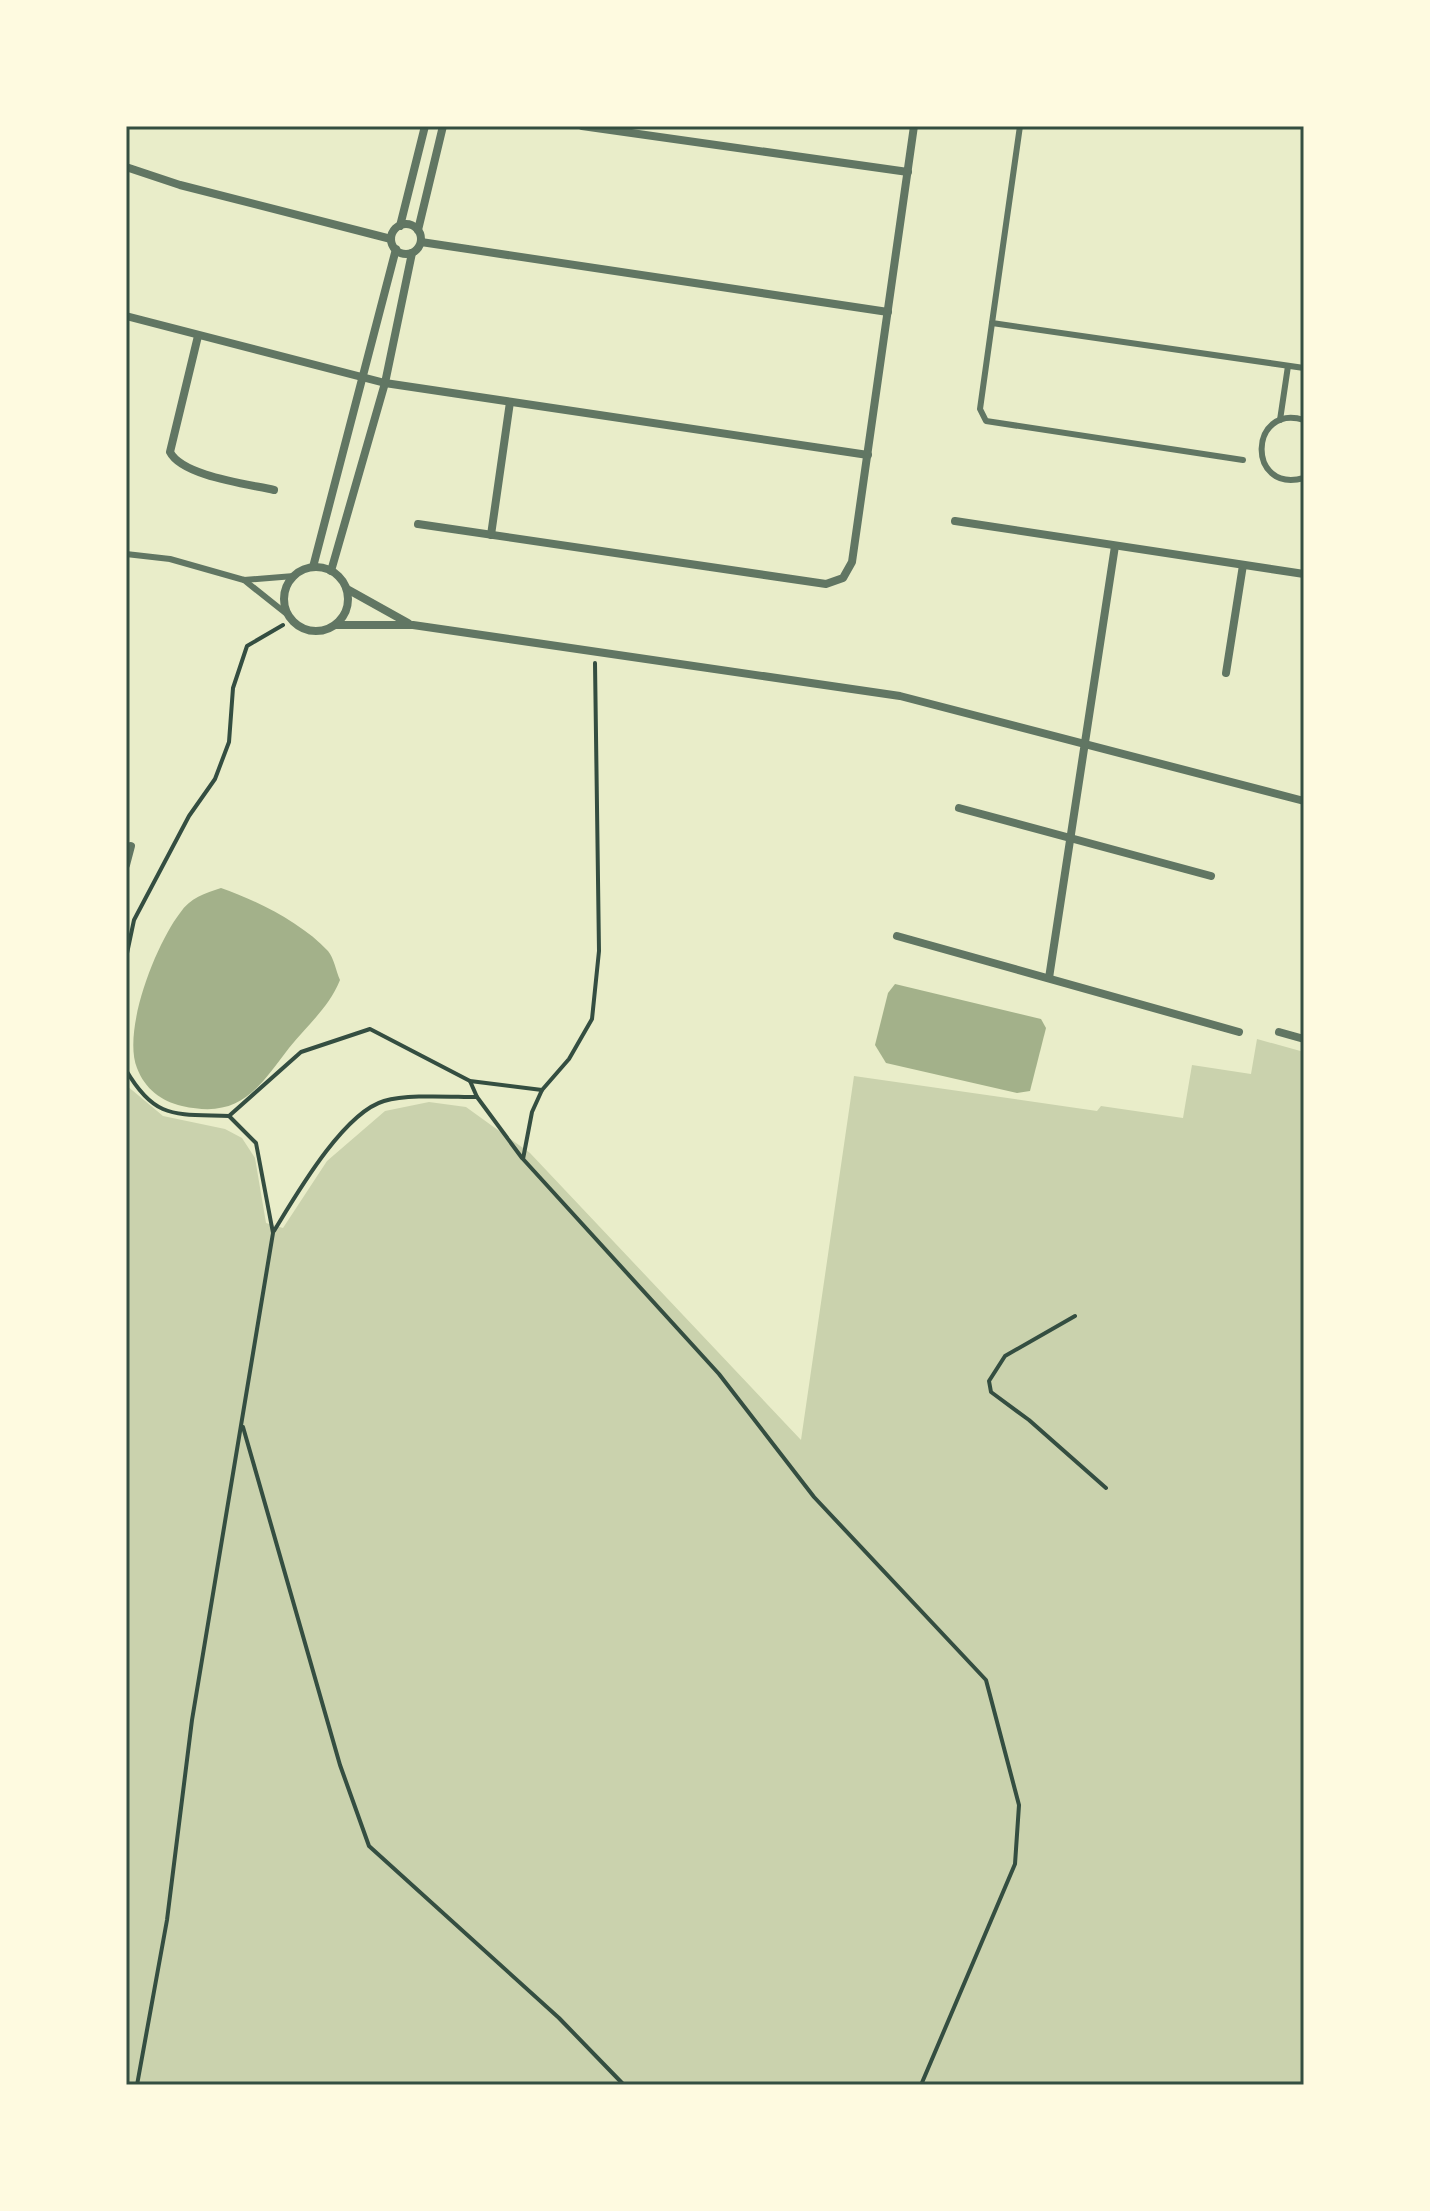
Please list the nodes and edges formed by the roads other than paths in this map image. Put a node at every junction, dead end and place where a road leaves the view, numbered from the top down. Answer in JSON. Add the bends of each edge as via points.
{"nodes":[{"id":1,"x":425,"y":126,"type":"edge"},
{"id":2,"x":443,"y":126,"type":"edge"},
{"id":3,"x":582,"y":126,"type":"edge"},
{"id":4,"x":914,"y":126,"type":"edge"},
{"id":5,"x":1020,"y":126,"type":"edge"},
{"id":6,"x":126,"y":167,"type":"edge"},
{"id":7,"x":908,"y":172,"type":"junction"},
{"id":8,"x":400,"y":226,"type":"junction"},
{"id":9,"x":418,"y":230,"type":"junction"},
{"id":10,"x":391,"y":239,"type":"junction"},
{"id":11,"x":421,"y":242,"type":"junction"},
{"id":12,"x":396,"y":249,"type":"junction"},
{"id":13,"x":412,"y":253,"type":"junction"},
{"id":14,"x":888,"y":312,"type":"junction"},
{"id":15,"x":126,"y":316,"type":"edge"},
{"id":16,"x":992,"y":323,"type":"junction"},
{"id":17,"x":198,"y":336,"type":"junction"},
{"id":18,"x":1288,"y":366,"type":"junction"},
{"id":19,"x":1304,"y":368,"type":"edge"},
{"id":20,"x":364,"y":377,"type":"junction"},
{"id":21,"x":385,"y":383,"type":"junction"},
{"id":22,"x":510,"y":402,"type":"junction"},
{"id":23,"x":1280,"y":420,"type":"junction"},
{"id":24,"x":1304,"y":420,"type":"edge"},
{"id":25,"x":868,"y":455,"type":"junction"},
{"id":26,"x":1243,"y":460,"type":"dead end"},
{"id":27,"x":1304,"y":478,"type":"edge"},
{"id":28,"x":274,"y":490,"type":"dead end"},
{"id":29,"x":955,"y":521,"type":"dead end"},
{"id":30,"x":418,"y":524,"type":"dead end"},
{"id":31,"x":491,"y":535,"type":"junction"},
{"id":32,"x":1115,"y":546,"type":"junction"},
{"id":33,"x":126,"y":554,"type":"edge"},
{"id":34,"x":1243,"y":565,"type":"junction"},
{"id":35,"x":313,"y":567,"type":"junction"},
{"id":36,"x":331,"y":571,"type":"junction"},
{"id":37,"x":1304,"y":574,"type":"edge"},
{"id":38,"x":294,"y":576,"type":"junction"},
{"id":39,"x":244,"y":580,"type":"junction"},
{"id":40,"x":346,"y":588,"type":"junction"},
{"id":41,"x":290,"y":618,"type":"junction"},
{"id":42,"x":336,"y":625,"type":"junction"},
{"id":43,"x":413,"y":625,"type":"junction"},
{"id":44,"x":1226,"y":673,"type":"dead end"},
{"id":45,"x":1085,"y":742,"type":"junction"},
{"id":46,"x":1304,"y":801,"type":"edge"},
{"id":47,"x":959,"y":808,"type":"dead end"},
{"id":48,"x":1071,"y":839,"type":"junction"},
{"id":49,"x":131,"y":846,"type":"dead end"},
{"id":50,"x":126,"y":865,"type":"edge"},
{"id":51,"x":1211,"y":876,"type":"dead end"},
{"id":52,"x":897,"y":936,"type":"dead end"},
{"id":53,"x":1049,"y":978,"type":"junction"},
{"id":54,"x":1239,"y":1032,"type":"dead end"},
{"id":55,"x":1279,"y":1032,"type":"dead end"},
{"id":56,"x":1304,"y":1039,"type":"edge"}],
"edges":[{"from":1,"to":8,"type":"street"},
{"from":2,"to":9,"type":"street"},
{"from":3,"to":7,"type":"street"},
{"from":4,"to":7,"type":"street"},
{"from":5,"to":16,"type":"lane"},
{"from":6,"to":10,"type":"street"},
{"from":7,"to":14,"type":"street"},
{"from":8,"to":9,"type":"street"},
{"from":8,"to":10,"type":"street"},
{"from":9,"to":11,"type":"street"},
{"from":10,"to":12,"type":"street"},
{"from":11,"to":13,"type":"street"},
{"from":11,"to":14,"type":"street"},
{"from":12,"to":13,"type":"street"},
{"from":12,"to":20,"type":"street"},
{"from":13,"to":21,"type":"street"},
{"from":14,"to":25,"type":"street"},
{"from":15,"to":17,"type":"street"},
{"from":16,"to":18,"type":"lane"},
{"from":16,"to":26,"type":"lane","via":[[980,409],[986,421]]},
{"from":17,"to":20,"type":"street"},
{"from":17,"to":28,"type":"street","via":[[170,452],[193,470]]},
{"from":18,"to":19,"type":"lane"},
{"from":18,"to":23,"type":"lane"},
{"from":20,"to":21,"type":"street"},
{"from":20,"to":35,"type":"street"},
{"from":21,"to":22,"type":"street"},
{"from":21,"to":36,"type":"street"},
{"from":22,"to":25,"type":"street"},
{"from":22,"to":31,"type":"street"},
{"from":23,"to":24,"type":"lane"},
{"from":23,"to":27,"type":"lane","via":[[1263,437],[1263,461],[1280,478]]},
{"from":25,"to":31,"type":"street","via":[[852,562],[835,583]]},
{"from":29,"to":32,"type":"street"},
{"from":30,"to":31,"type":"street"},
{"from":32,"to":34,"type":"street"},
{"from":32,"to":45,"type":"street"},
{"from":33,"to":39,"type":"lane","via":[[170,559]]},
{"from":34,"to":37,"type":"street"},
{"from":34,"to":44,"type":"street"},
{"from":35,"to":36,"type":"street"},
{"from":35,"to":38,"type":"street"},
{"from":36,"to":40,"type":"street"},
{"from":38,"to":39,"type":"lane"},
{"from":38,"to":41,"type":"street","via":[[284,598]]},
{"from":39,"to":41,"type":"lane"},
{"from":40,"to":42,"type":"street","via":[[348,604]]},
{"from":40,"to":43,"type":"street"},
{"from":41,"to":42,"type":"street","via":[[313,632]]},
{"from":42,"to":43,"type":"street"},
{"from":43,"to":45,"type":"street","via":[[900,696]]},
{"from":45,"to":46,"type":"street"},
{"from":45,"to":48,"type":"street"},
{"from":47,"to":48,"type":"street"},
{"from":48,"to":51,"type":"street"},
{"from":48,"to":53,"type":"street"},
{"from":49,"to":50,"type":"street"},
{"from":52,"to":53,"type":"street"},
{"from":53,"to":54,"type":"street"},
{"from":55,"to":56,"type":"street"}]}
